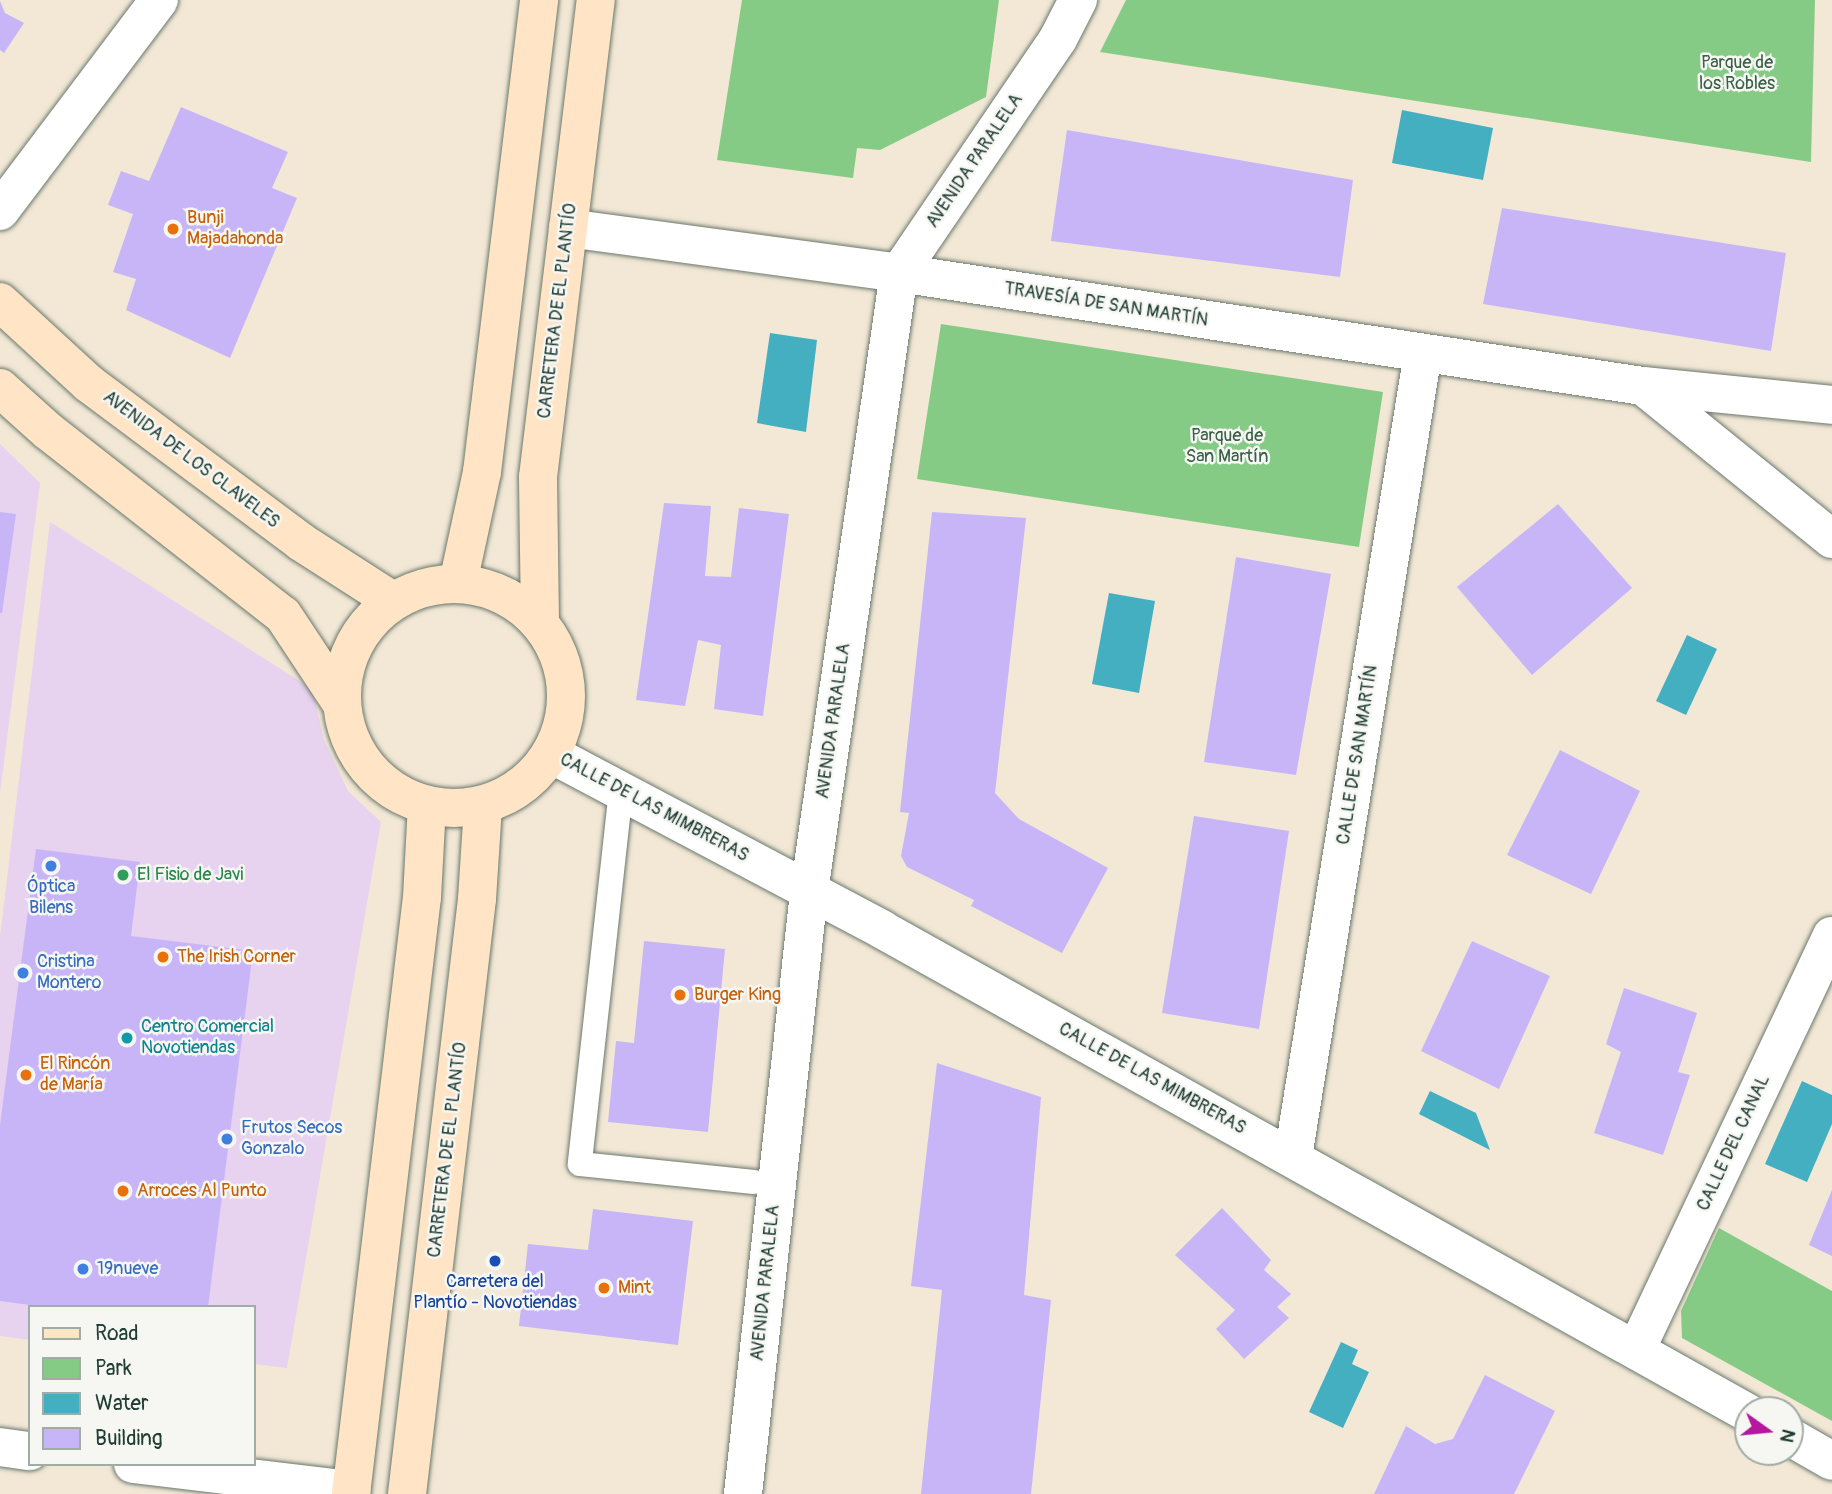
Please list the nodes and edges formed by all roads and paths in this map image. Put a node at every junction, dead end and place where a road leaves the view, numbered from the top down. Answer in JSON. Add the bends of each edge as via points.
{"nodes":[{"id":1,"x":159,"y":0,"type":"edge"},
{"id":2,"x":539,"y":0,"type":"edge"},
{"id":3,"x":596,"y":0,"type":"edge"},
{"id":4,"x":1078,"y":0,"type":"edge"},
{"id":5,"x":2,"y":202,"type":"edge"},
{"id":6,"x":568,"y":228,"type":"junction"},
{"id":7,"x":899,"y":273,"type":"junction"},
{"id":8,"x":0,"y":302,"type":"edge"},
{"id":9,"x":1423,"y":353,"type":"junction"},
{"id":10,"x":1643,"y":386,"type":"junction"},
{"id":11,"x":0,"y":388,"type":"edge"},
{"id":12,"x":1832,"y":405,"type":"edge"},
{"id":13,"x":1832,"y":539,"type":"edge"},
{"id":14,"x":458,"y":583,"type":"junction"},
{"id":15,"x":393,"y":601,"type":"junction"},
{"id":16,"x":540,"y":622,"type":"junction"},
{"id":17,"x":342,"y":704,"type":"junction"},
{"id":18,"x":551,"y":754,"type":"junction"},
{"id":19,"x":621,"y":790,"type":"junction"},
{"id":20,"x":483,"y":805,"type":"junction"},
{"id":21,"x":426,"y":806,"type":"junction"},
{"id":22,"x":809,"y":892,"type":"junction"},
{"id":23,"x":1832,"y":936,"type":"edge"},
{"id":24,"x":1293,"y":1157,"type":"junction"},
{"id":25,"x":754,"y":1182,"type":"dead end"},
{"id":26,"x":1636,"y":1350,"type":"junction"},
{"id":27,"x":1734,"y":1405,"type":"edge"},
{"id":28,"x":1804,"y":1445,"type":"edge"},
{"id":29,"x":0,"y":1447,"type":"edge"},
{"id":30,"x":28,"y":1451,"type":"edge"},
{"id":31,"x":1832,"y":1461,"type":"edge"},
{"id":32,"x":149,"y":1466,"type":"edge"},
{"id":33,"x":351,"y":1492,"type":"edge"},
{"id":34,"x":407,"y":1494,"type":"edge"},
{"id":35,"x":743,"y":1494,"type":"edge"}],
"edges":[{"from":1,"to":5,"type":"street"},
{"from":2,"to":14,"type":"street","via":[[482,472]]},
{"from":3,"to":6,"type":"street","name":"CARRETERA DE EL PLANTÍO"},
{"from":4,"to":7,"type":"street","name":"AVENIDA PARALELA","via":[[1058,39]]},
{"from":6,"to":7,"type":"street","name":"TRAVESÍA DE SAN MARTÍN"},
{"from":6,"to":16,"type":"street","name":"CARRETERA DE EL PLANTÍO","via":[[538,477]]},
{"from":7,"to":9,"type":"street","name":"TRAVESÍA DE SAN MARTÍN"},
{"from":7,"to":22,"type":"street","name":"AVENIDA PARALELA"},
{"from":8,"to":15,"type":"street","name":"AVENIDA DE LOS CLAVELES","via":[[88,383],[301,542]]},
{"from":9,"to":10,"type":"street","name":"TRAVESÍA DE SAN MARTÍN"},
{"from":9,"to":24,"type":"street","name":"CALLE DE SAN MARTÍN"},
{"from":10,"to":12,"type":"street","name":"TRAVESÍA DE SAN MARTÍN"},
{"from":10,"to":13,"type":"street"},
{"from":11,"to":17,"type":"street","via":[[283,615]]},
{"from":14,"to":15,"type":"street","via":[[424,587]]},
{"from":14,"to":16,"type":"street","via":[[489,589],[517,602]]},
{"from":15,"to":17,"type":"street","via":[[370,621],[354,646],[344,674]]},
{"from":16,"to":18,"type":"street","via":[[558,653],[567,687],[564,722]]},
{"from":17,"to":21,"type":"street","via":[[350,738],[368,768],[394,792]]},
{"from":18,"to":19,"type":"street","name":"CALLE DE LAS MIMBRERAS"},
{"from":18,"to":20,"type":"street","via":[[533,777],[510,794]]},
{"from":19,"to":22,"type":"street","name":"CALLE DE LAS MIMBRERAS"},
{"from":19,"to":25,"type":"lane","via":[[580,1164]]},
{"from":20,"to":21,"type":"street","via":[[455,809]]},
{"from":20,"to":34,"type":"street","name":"CARRETERA DE EL PLANTÍO","via":[[477,899]]},
{"from":21,"to":33,"type":"street","via":[[422,897]]},
{"from":22,"to":24,"type":"street","name":"CALLE DE LAS MIMBRERAS"},
{"from":22,"to":35,"type":"street","name":"AVENIDA PARALELA"},
{"from":23,"to":26,"type":"street","name":"CALLE DEL CANAL"},
{"from":24,"to":26,"type":"street","name":"CALLE DE LAS MIMBRERAS"},
{"from":26,"to":27,"type":"street","name":"CALLE DE LAS MIMBRERAS"},
{"from":28,"to":31,"type":"street"},
{"from":29,"to":30,"type":"street"},
{"from":32,"to":33,"type":"street"}]}
